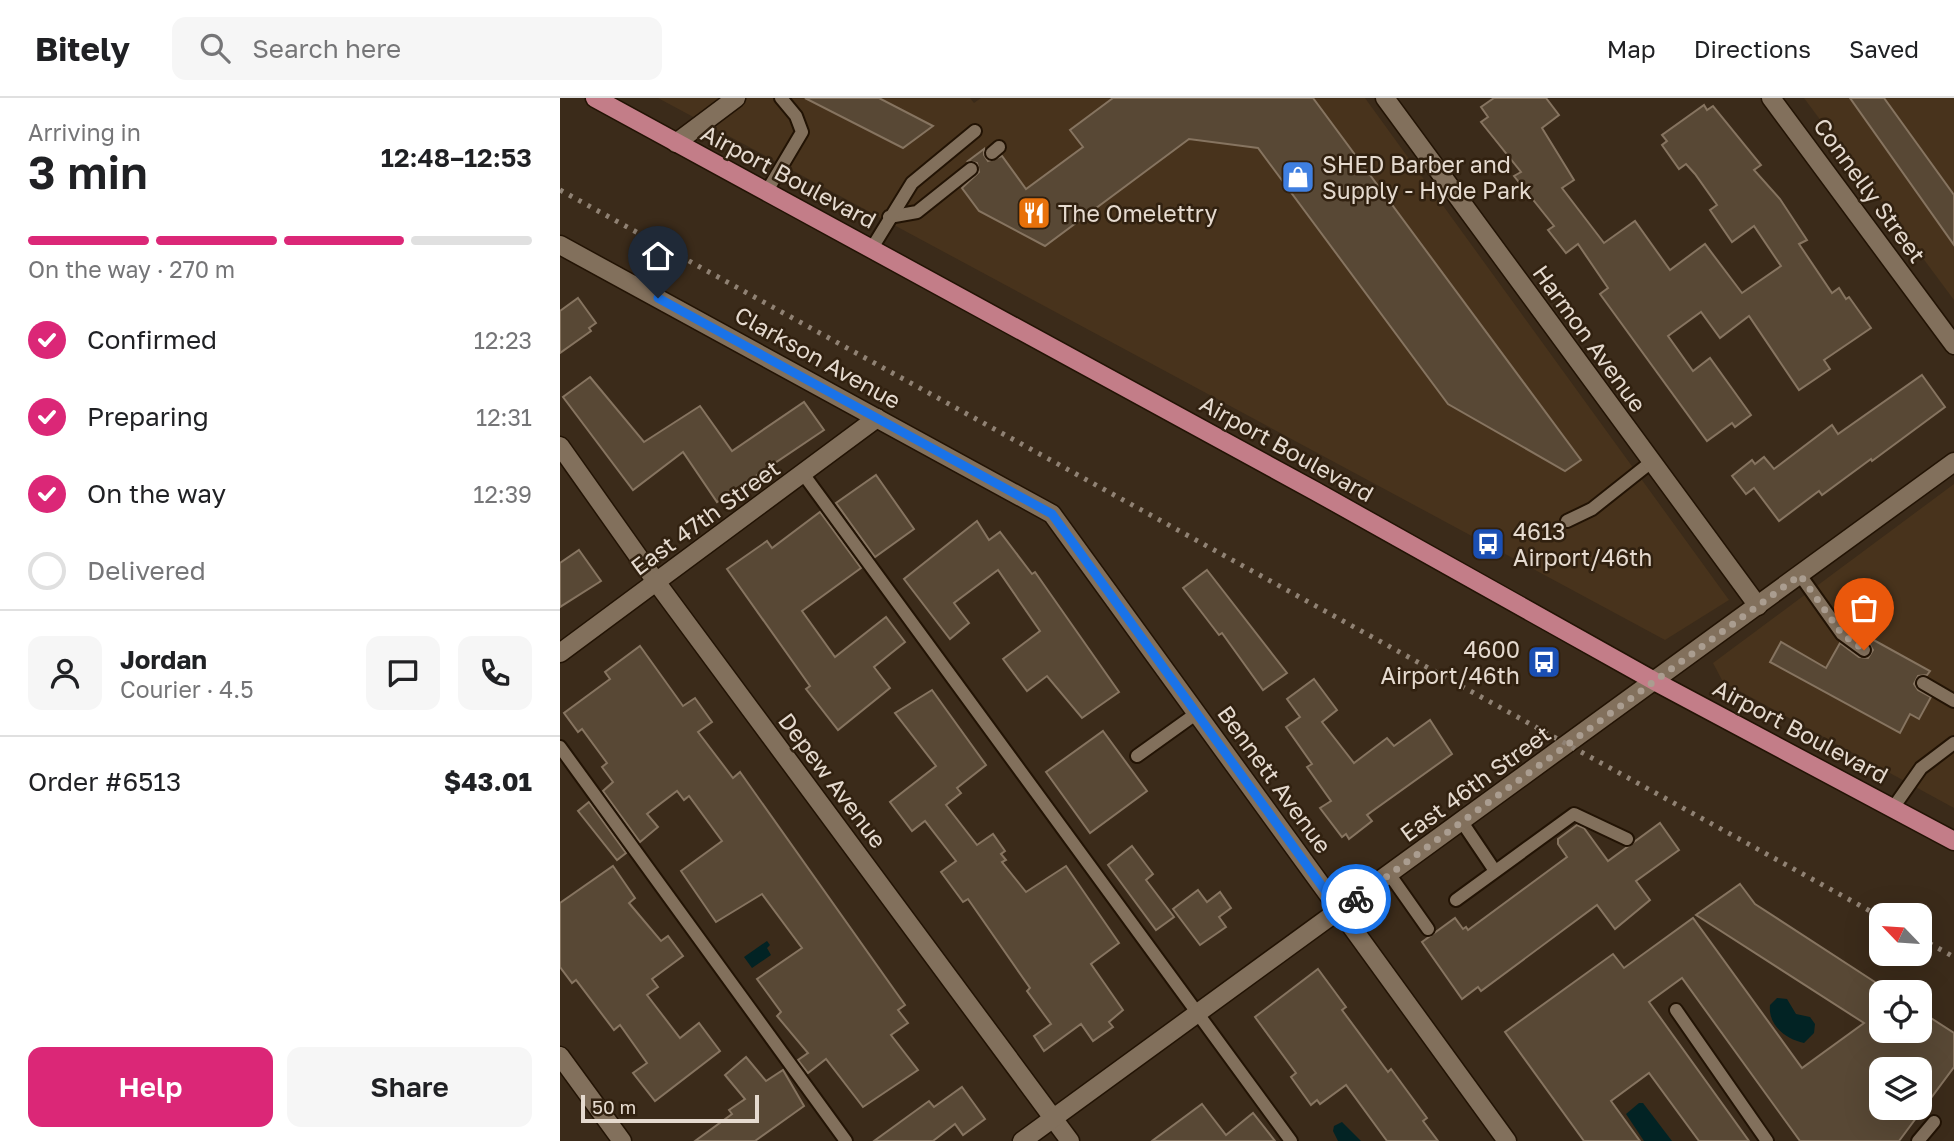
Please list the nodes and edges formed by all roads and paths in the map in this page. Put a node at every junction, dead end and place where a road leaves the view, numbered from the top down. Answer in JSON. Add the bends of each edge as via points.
{"nodes":[{"id":1,"x":595,"y":98,"type":"edge"},
{"id":2,"x":736,"y":98,"type":"edge"},
{"id":3,"x":781,"y":98,"type":"edge"},
{"id":4,"x":1385,"y":98,"type":"edge"},
{"id":5,"x":1771,"y":98,"type":"edge"},
{"id":6,"x":975,"y":131,"type":"dead end"},
{"id":7,"x":676,"y":143,"type":"junction"},
{"id":8,"x":971,"y":169,"type":"dead end"},
{"id":9,"x":766,"y":191,"type":"junction"},
{"id":10,"x":889,"y":217,"type":"junction"},
{"id":11,"x":560,"y":245,"type":"edge"},
{"id":12,"x":872,"y":248,"type":"junction"},
{"id":13,"x":1954,"y":345,"type":"edge"},
{"id":14,"x":877,"y":418,"type":"junction"},
{"id":15,"x":560,"y":446,"type":"edge"},
{"id":16,"x":1954,"y":462,"type":"edge"},
{"id":17,"x":1650,"y":463,"type":"junction"},
{"id":18,"x":804,"y":475,"type":"junction"},
{"id":19,"x":1052,"y":514,"type":"joint"},
{"id":20,"x":1567,"y":521,"type":"dead end"},
{"id":21,"x":1800,"y":575,"type":"junction"},
{"id":22,"x":657,"y":583,"type":"junction"},
{"id":23,"x":1758,"y":606,"type":"junction"},
{"id":24,"x":1864,"y":650,"type":"dead end"},
{"id":25,"x":560,"y":653,"type":"edge"},
{"id":26,"x":1656,"y":682,"type":"junction"},
{"id":27,"x":1923,"y":683,"type":"dead end"},
{"id":28,"x":1954,"y":701,"type":"edge"},
{"id":29,"x":1197,"y":713,"type":"junction"},
{"id":30,"x":1954,"y":743,"type":"edge"},
{"id":31,"x":560,"y":747,"type":"edge"},
{"id":32,"x":1137,"y":756,"type":"dead end"},
{"id":33,"x":1893,"y":808,"type":"junction"},
{"id":34,"x":1462,"y":822,"type":"junction"},
{"id":35,"x":1953,"y":837,"type":"edge"},
{"id":36,"x":1627,"y":839,"type":"dead end"},
{"id":37,"x":1495,"y":871,"type":"junction"},
{"id":38,"x":1390,"y":875,"type":"junction"},
{"id":39,"x":1455,"y":900,"type":"dead end"},
{"id":40,"x":1340,"y":911,"type":"junction"},
{"id":41,"x":1428,"y":929,"type":"dead end"},
{"id":42,"x":1676,"y":1010,"type":"dead end"},
{"id":43,"x":1198,"y":1013,"type":"junction"},
{"id":44,"x":560,"y":1056,"type":"edge"},
{"id":45,"x":1053,"y":1119,"type":"junction"},
{"id":46,"x":1934,"y":1122,"type":"dead end"},
{"id":47,"x":622,"y":1141,"type":"edge"},
{"id":48,"x":846,"y":1141,"type":"edge"},
{"id":49,"x":1022,"y":1141,"type":"edge"},
{"id":50,"x":1070,"y":1141,"type":"edge"},
{"id":51,"x":1291,"y":1141,"type":"edge"},
{"id":52,"x":1507,"y":1141,"type":"edge"},
{"id":53,"x":1767,"y":1141,"type":"edge"},
{"id":54,"x":1918,"y":1141,"type":"edge"}],
"edges":[{"from":1,"to":7,"type":"main road","name":"Airport Boulevard"},
{"from":2,"to":7,"type":"street"},
{"from":3,"to":9,"type":"lane","via":[[802,132]]},
{"from":4,"to":17,"type":"street","name":"Harmon Avenue"},
{"from":5,"to":13,"type":"street","name":"Connelly Street"},
{"from":6,"to":10,"type":"lane","via":[[912,183]]},
{"from":7,"to":9,"type":"main road","name":"Airport Boulevard"},
{"from":8,"to":10,"type":"lane","via":[[917,212]]},
{"from":9,"to":12,"type":"main road","name":"Airport Boulevard"},
{"from":10,"to":12,"type":"lane"},
{"from":11,"to":14,"type":"street","name":"Clarkson Avenue"},
{"from":12,"to":26,"type":"main road","name":"Airport Boulevard"},
{"from":14,"to":18,"type":"street","name":"East 47th Street"},
{"from":14,"to":19,"type":"street","name":"Clarkson Avenue"},
{"from":15,"to":22,"type":"street","name":"Depew Avenue"},
{"from":16,"to":21,"type":"street","name":"East 46th Street"},
{"from":17,"to":20,"type":"lane","via":[[1592,509]]},
{"from":17,"to":23,"type":"street","name":"Harmon Avenue"},
{"from":18,"to":22,"type":"street","name":"East 47th Street"},
{"from":18,"to":43,"type":"lane"},
{"from":19,"to":29,"type":"street","name":"Bennett Avenue"},
{"from":21,"to":23,"type":"street","name":"East 46th Street"},
{"from":21,"to":24,"type":"lane","via":[[1842,634]]},
{"from":22,"to":25,"type":"street","name":"East 47th Street"},
{"from":22,"to":45,"type":"street","name":"Depew Avenue"},
{"from":23,"to":26,"type":"street","name":"East 46th Street"},
{"from":26,"to":33,"type":"main road","name":"Airport Boulevard"},
{"from":26,"to":34,"type":"street","name":"East 46th Street"},
{"from":27,"to":28,"type":"lane"},
{"from":29,"to":32,"type":"lane"},
{"from":29,"to":40,"type":"street","name":"Bennett Avenue"},
{"from":30,"to":33,"type":"lane","via":[[1921,768]]},
{"from":31,"to":48,"type":"lane"},
{"from":33,"to":35,"type":"main road","name":"Airport Boulevard"},
{"from":34,"to":37,"type":"lane"},
{"from":34,"to":38,"type":"street","name":"East 46th Street"},
{"from":36,"to":37,"type":"lane","via":[[1574,814]]},
{"from":37,"to":39,"type":"lane"},
{"from":38,"to":40,"type":"street","name":"East 46th Street"},
{"from":38,"to":41,"type":"lane"},
{"from":40,"to":43,"type":"street","name":"East 46th Street"},
{"from":40,"to":52,"type":"street","name":"Bennett Avenue"},
{"from":42,"to":53,"type":"lane"},
{"from":43,"to":45,"type":"street","name":"East 46th Street"},
{"from":43,"to":51,"type":"lane"},
{"from":44,"to":47,"type":"street"},
{"from":45,"to":49,"type":"street","name":"East 46th Street"},
{"from":45,"to":50,"type":"street","name":"Depew Avenue"},
{"from":46,"to":54,"type":"lane"}]}
